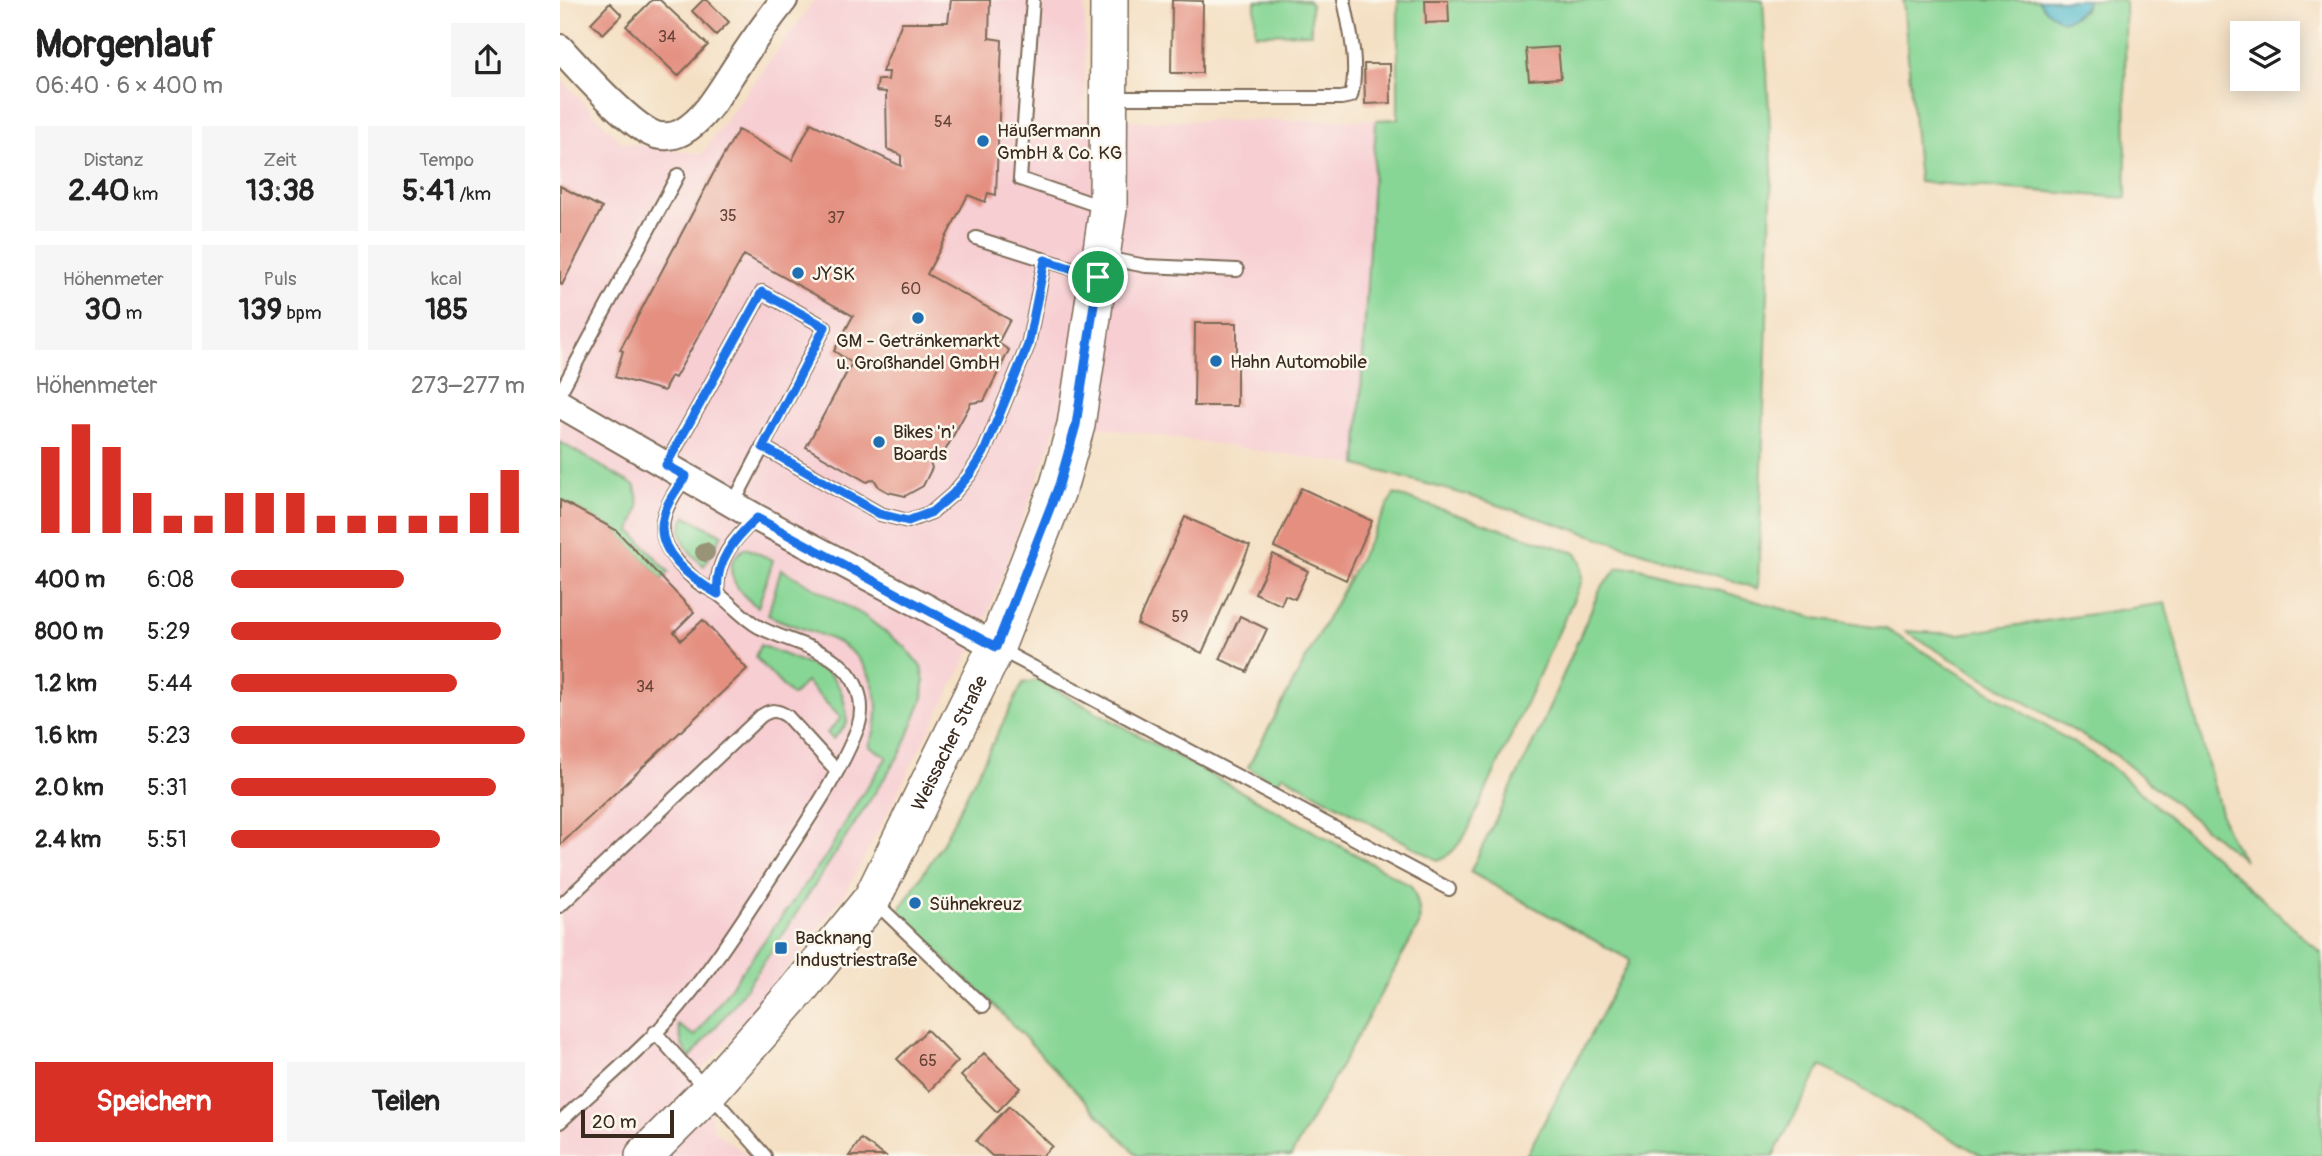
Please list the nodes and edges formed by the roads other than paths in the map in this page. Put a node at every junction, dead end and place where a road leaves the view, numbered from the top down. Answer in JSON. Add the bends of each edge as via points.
{"nodes":[{"id":1,"x":784,"y":0,"type":"edge"},
{"id":2,"x":1033,"y":0,"type":"edge"},
{"id":3,"x":1109,"y":0,"type":"edge"},
{"id":4,"x":1344,"y":0,"type":"edge"},
{"id":5,"x":560,"y":48,"type":"edge"},
{"id":6,"x":1109,"y":98,"type":"junction"},
{"id":7,"x":678,"y":175,"type":"dead end"},
{"id":8,"x":1108,"y":209,"type":"junction"},
{"id":9,"x":976,"y":238,"type":"dead end"},
{"id":10,"x":1045,"y":260,"type":"junction"},
{"id":11,"x":1100,"y":267,"type":"junction"},
{"id":12,"x":1237,"y":270,"type":"dead end"},
{"id":13,"x":560,"y":393,"type":"edge"},
{"id":14,"x":560,"y":404,"type":"edge"},
{"id":15,"x":763,"y":447,"type":"junction"},
{"id":16,"x":676,"y":470,"type":"junction"},
{"id":17,"x":733,"y":504,"type":"junction"},
{"id":18,"x":757,"y":518,"type":"junction"},
{"id":19,"x":718,"y":594,"type":"junction"},
{"id":20,"x":996,"y":647,"type":"junction"},
{"id":21,"x":837,"y":771,"type":"junction"},
{"id":22,"x":1449,"y":889,"type":"dead end"},
{"id":23,"x":872,"y":899,"type":"junction"},
{"id":24,"x":560,"y":906,"type":"edge"},
{"id":25,"x":983,"y":1006,"type":"dead end"},
{"id":26,"x":655,"y":1032,"type":"junction"},
{"id":27,"x":708,"y":1091,"type":"junction"},
{"id":28,"x":560,"y":1122,"type":"edge"},
{"id":29,"x":643,"y":1156,"type":"edge"},
{"id":30,"x":765,"y":1156,"type":"edge"}],
"edges":[{"from":1,"to":5,"type":"street","via":[[707,110],[681,133],[649,132]]},
{"from":2,"to":8,"type":"lane","via":[[1020,179]]},
{"from":3,"to":6,"type":"street","name":"Weissacher Straße"},
{"from":4,"to":6,"type":"lane","via":[[1352,39],[1350,96]]},
{"from":6,"to":8,"type":"street","name":"Weissacher Straße"},
{"from":7,"to":13,"type":"lane"},
{"from":8,"to":11,"type":"street","name":"Weissacher Straße"},
{"from":9,"to":10,"type":"lane"},
{"from":10,"to":11,"type":"lane"},
{"from":10,"to":15,"type":"lane","via":[[1028,345],[984,452],[953,494],[932,512],[908,521],[880,514]]},
{"from":11,"to":12,"type":"lane"},
{"from":11,"to":20,"type":"street","name":"Weissacher Straße","via":[[1076,425],[1059,485]]},
{"from":14,"to":16,"type":"street"},
{"from":15,"to":16,"type":"lane","via":[[825,327],[762,292]]},
{"from":15,"to":17,"type":"lane"},
{"from":16,"to":17,"type":"street"},
{"from":16,"to":19,"type":"lane","via":[[662,522],[664,543],[690,576]]},
{"from":17,"to":18,"type":"street"},
{"from":18,"to":19,"type":"lane","via":[[719,566]]},
{"from":18,"to":20,"type":"street"},
{"from":19,"to":21,"type":"lane","via":[[758,626],[822,653],[851,675],[859,691],[859,725]]},
{"from":20,"to":22,"type":"lane"},
{"from":20,"to":23,"type":"street","name":"Weissacher Straße"},
{"from":21,"to":24,"type":"lane","via":[[787,716],[770,710]]},
{"from":21,"to":26,"type":"lane","via":[[757,899],[692,992]]},
{"from":23,"to":25,"type":"lane"},
{"from":23,"to":27,"type":"street","name":"Weissacher Straße"},
{"from":26,"to":27,"type":"lane"},
{"from":26,"to":28,"type":"lane"},
{"from":27,"to":29,"type":"street","name":"Weissacher Straße"},
{"from":27,"to":30,"type":"lane"}]}
